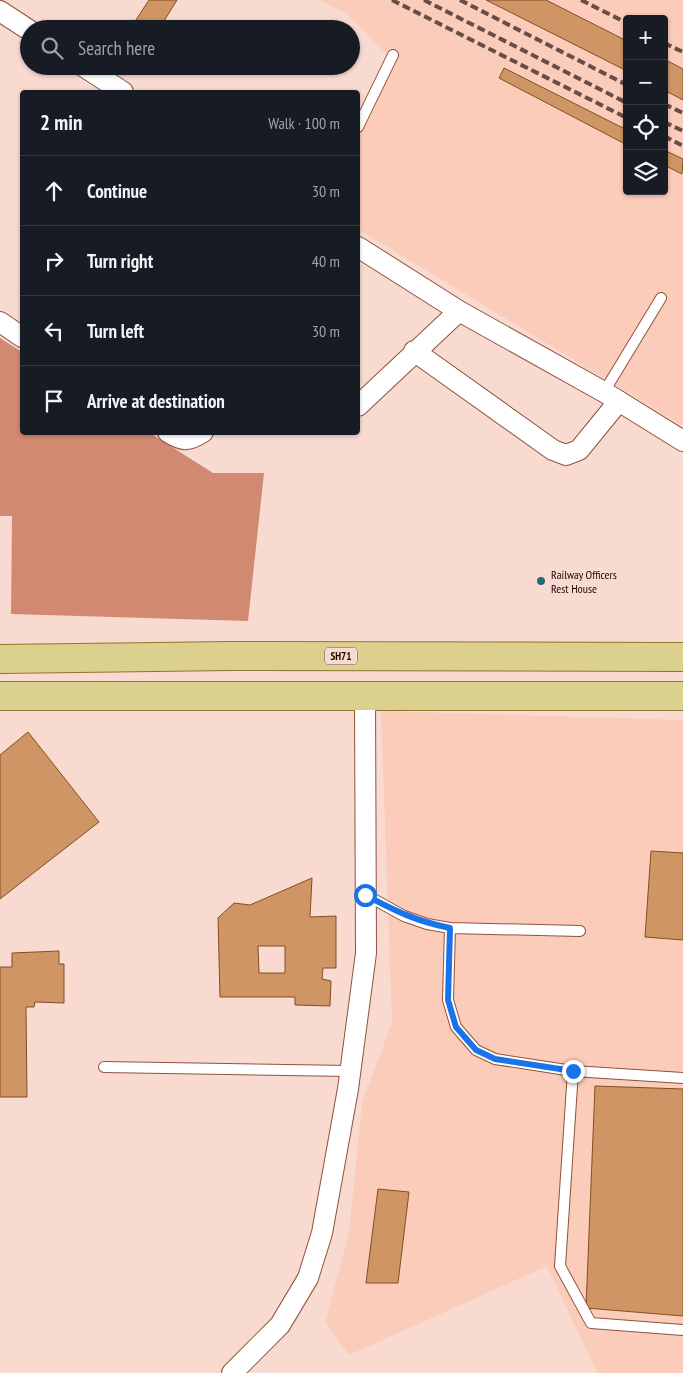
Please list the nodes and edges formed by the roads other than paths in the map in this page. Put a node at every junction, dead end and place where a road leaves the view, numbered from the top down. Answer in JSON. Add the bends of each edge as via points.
{"nodes":[{"id":1,"x":0,"y":11,"type":"edge"},
{"id":2,"x":20,"y":24,"type":"edge"},
{"id":3,"x":393,"y":55,"type":"dead end"},
{"id":4,"x":97,"y":75,"type":"edge"},
{"id":5,"x":120,"y":90,"type":"edge"},
{"id":6,"x":360,"y":123,"type":"edge"},
{"id":7,"x":360,"y":248,"type":"edge"},
{"id":8,"x":661,"y":298,"type":"dead end"},
{"id":9,"x":459,"y":311,"type":"junction"},
{"id":10,"x":0,"y":322,"type":"edge"},
{"id":11,"x":20,"y":336,"type":"edge"},
{"id":12,"x":414,"y":351,"type":"junction"},
{"id":13,"x":612,"y":397,"type":"junction"},
{"id":14,"x":360,"y":404,"type":"edge"},
{"id":15,"x":172,"y":435,"type":"edge"},
{"id":16,"x":198,"y":435,"type":"edge"},
{"id":17,"x":683,"y":441,"type":"edge"},
{"id":18,"x":408,"y":656,"type":"junction"},
{"id":19,"x":683,"y":657,"type":"edge"},
{"id":20,"x":0,"y":659,"type":"edge"},
{"id":21,"x":0,"y":696,"type":"edge"},
{"id":22,"x":365,"y":696,"type":"junction"},
{"id":23,"x":407,"y":696,"type":"junction"},
{"id":24,"x":683,"y":696,"type":"edge"},
{"id":25,"x":365,"y":895,"type":"junction"},
{"id":26,"x":450,"y":928,"type":"junction"},
{"id":27,"x":580,"y":931,"type":"dead end"},
{"id":28,"x":104,"y":1067,"type":"dead end"},
{"id":29,"x":350,"y":1071,"type":"junction"},
{"id":30,"x":573,"y":1071,"type":"junction"},
{"id":31,"x":683,"y":1078,"type":"edge"},
{"id":32,"x":683,"y":1330,"type":"edge"},
{"id":33,"x":232,"y":1373,"type":"edge"}],
"edges":[{"from":1,"to":2,"type":"street"},
{"from":3,"to":6,"type":"lane"},
{"from":4,"to":5,"type":"street"},
{"from":7,"to":9,"type":"street"},
{"from":8,"to":13,"type":"lane"},
{"from":9,"to":12,"type":"street"},
{"from":9,"to":13,"type":"street"},
{"from":10,"to":11,"type":"street"},
{"from":12,"to":13,"type":"street","via":[[553,450],[566,455],[578,450]]},
{"from":12,"to":14,"type":"street"},
{"from":13,"to":17,"type":"street"},
{"from":15,"to":16,"type":"street","via":[[190,440]]},
{"from":18,"to":19,"type":"main road","number":"SH71"},
{"from":18,"to":20,"type":"main road","number":"SH71"},
{"from":18,"to":23,"type":"main road"},
{"from":21,"to":22,"type":"main road"},
{"from":22,"to":23,"type":"main road"},
{"from":22,"to":25,"type":"street"},
{"from":23,"to":24,"type":"main road"},
{"from":25,"to":26,"type":"lane","via":[[404,916]]},
{"from":25,"to":29,"type":"street","via":[[366,954]]},
{"from":26,"to":27,"type":"lane"},
{"from":26,"to":30,"type":"lane","via":[[448,1000],[456,1027],[476,1050],[495,1059]]},
{"from":28,"to":29,"type":"lane"},
{"from":29,"to":33,"type":"street","via":[[322,1233],[308,1278],[280,1325]]},
{"from":30,"to":31,"type":"lane"},
{"from":30,"to":32,"type":"lane","via":[[560,1266],[591,1324]]}]}
